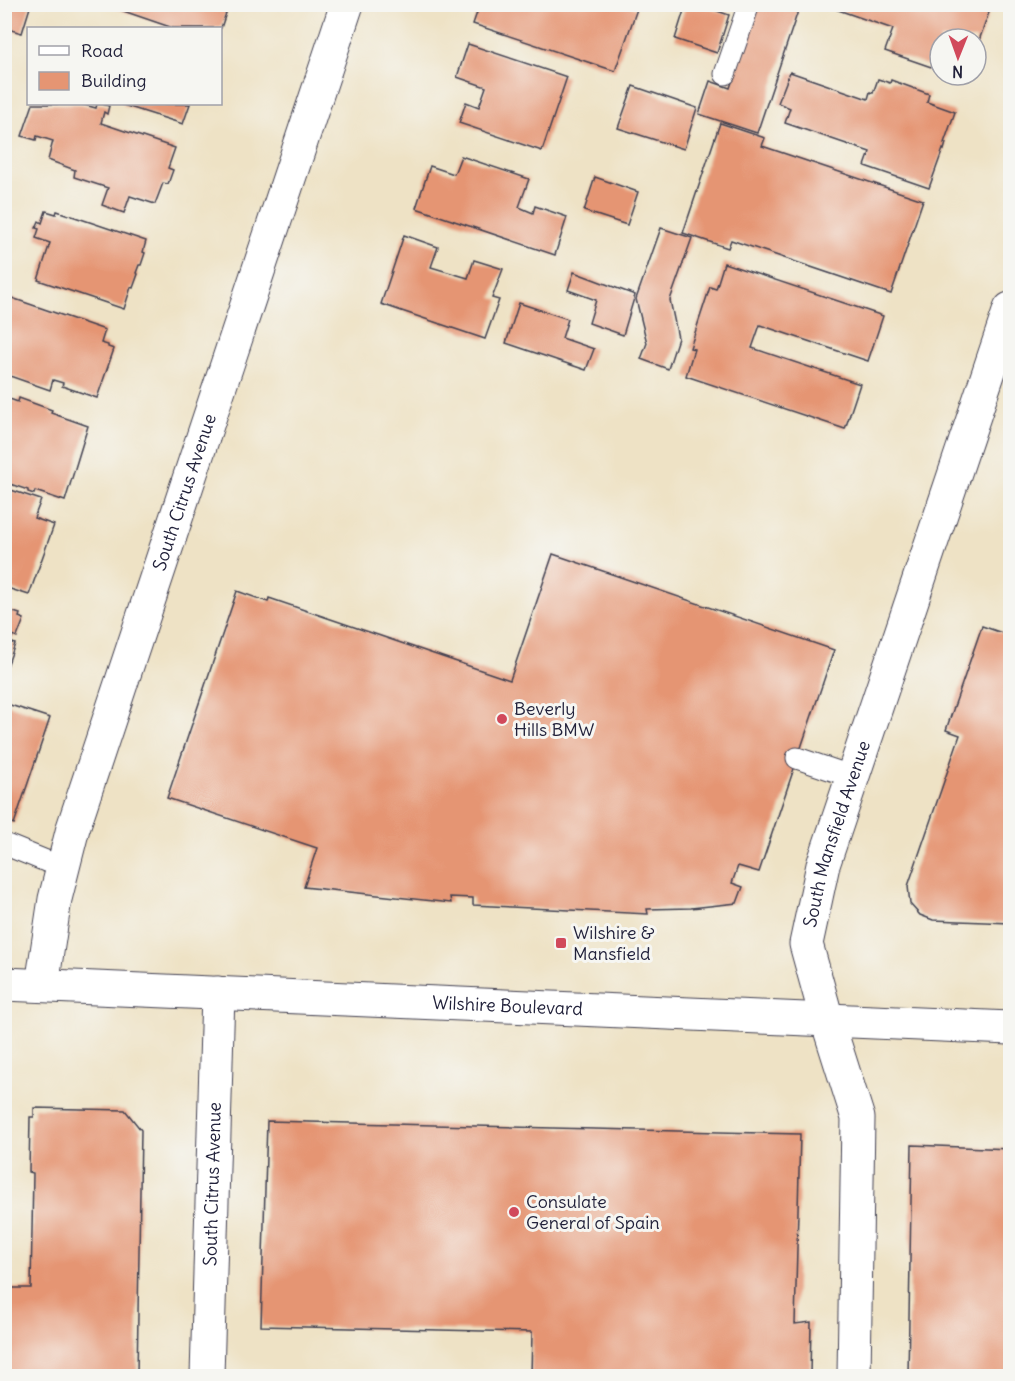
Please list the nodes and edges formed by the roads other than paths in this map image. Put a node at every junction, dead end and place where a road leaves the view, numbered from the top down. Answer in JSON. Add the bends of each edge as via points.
{"nodes":[{"id":1,"x":346,"y":4,"type":"edge"},
{"id":2,"x":749,"y":4,"type":"edge"},
{"id":3,"x":725,"y":74,"type":"dead end"},
{"id":4,"x":1011,"y":309,"type":"edge"},
{"id":5,"x":797,"y":759,"type":"dead end"},
{"id":6,"x":853,"y":777,"type":"junction"},
{"id":7,"x":4,"y":844,"type":"edge"},
{"id":8,"x":63,"y":868,"type":"junction"},
{"id":9,"x":4,"y":984,"type":"edge"},
{"id":10,"x":42,"y":985,"type":"junction"},
{"id":11,"x":218,"y":993,"type":"junction"},
{"id":12,"x":827,"y":1020,"type":"junction"},
{"id":13,"x":1011,"y":1028,"type":"edge"},
{"id":14,"x":207,"y":1377,"type":"edge"},
{"id":15,"x":854,"y":1377,"type":"edge"}],
"edges":[{"from":1,"to":8,"type":"street","name":"South Citrus Avenue"},
{"from":2,"to":3,"type":"lane"},
{"from":4,"to":6,"type":"street","name":"South Mansfield Avenue"},
{"from":5,"to":6,"type":"lane"},
{"from":6,"to":12,"type":"street","name":"South Mansfield Avenue","via":[[823,865],[806,944]]},
{"from":7,"to":8,"type":"lane"},
{"from":8,"to":10,"type":"street","name":"South Citrus Avenue"},
{"from":9,"to":10,"type":"street","name":"Wilshire Boulevard"},
{"from":10,"to":11,"type":"street","name":"Wilshire Boulevard"},
{"from":11,"to":12,"type":"street","name":"Wilshire Boulevard"},
{"from":11,"to":14,"type":"street","name":"South Citrus Avenue"},
{"from":12,"to":13,"type":"street","name":"Wilshire Boulevard"},
{"from":12,"to":15,"type":"street","name":"South Mansfield Avenue","via":[[858,1118]]}]}
